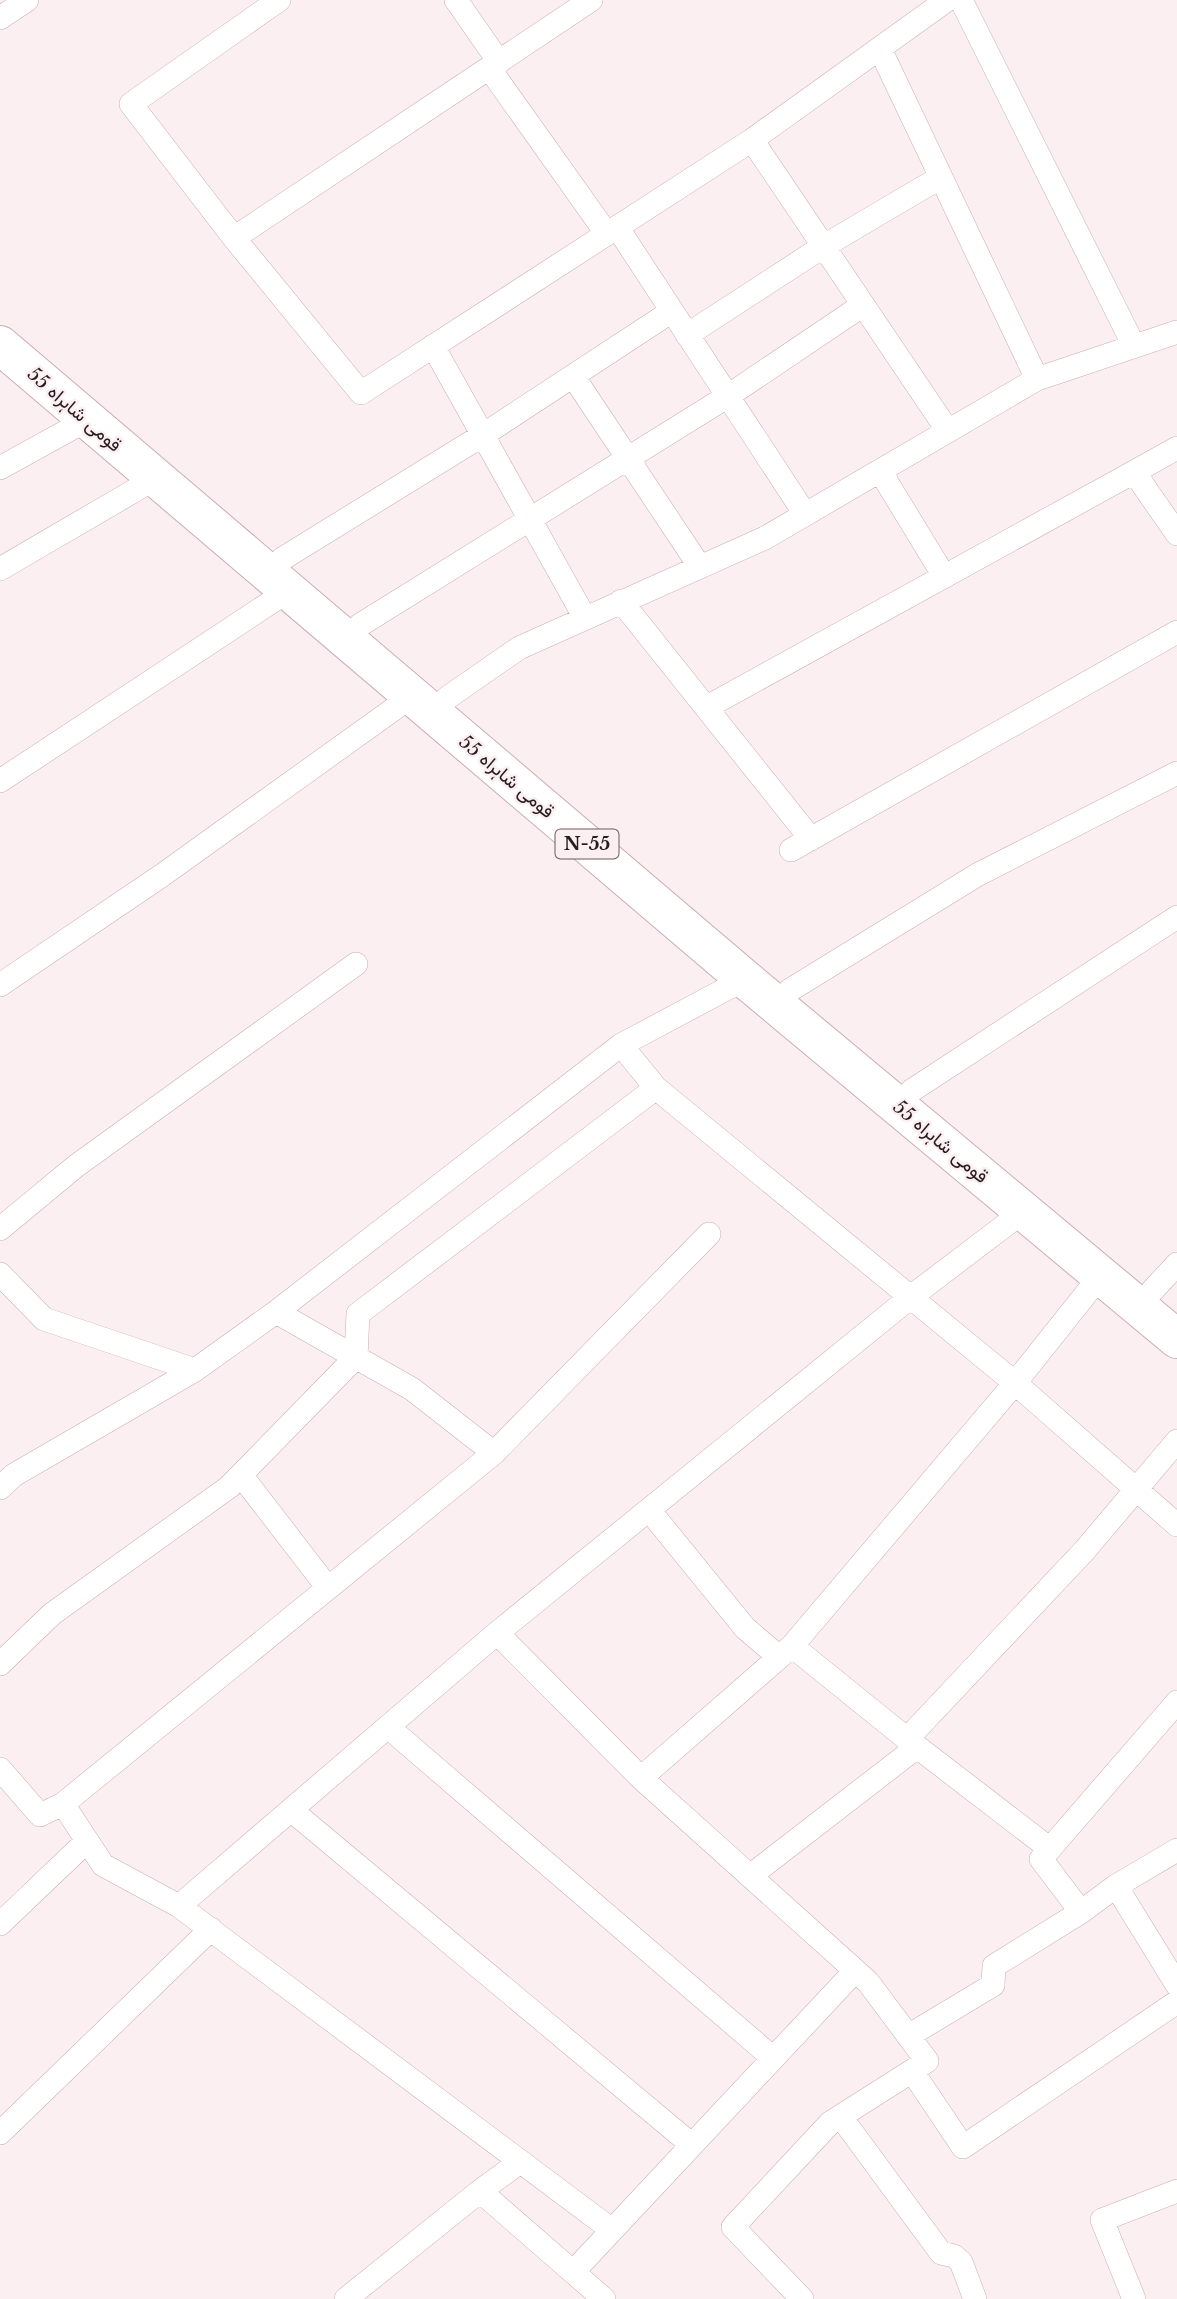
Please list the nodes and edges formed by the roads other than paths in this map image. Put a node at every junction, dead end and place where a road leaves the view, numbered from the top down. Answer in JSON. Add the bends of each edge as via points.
{"nodes":[{"id":1,"x":27,"y":0,"type":"edge"},
{"id":2,"x":279,"y":0,"type":"edge"},
{"id":3,"x":456,"y":0,"type":"edge"},
{"id":4,"x":591,"y":0,"type":"edge"},
{"id":5,"x":947,"y":0,"type":"edge"},
{"id":6,"x":961,"y":0,"type":"edge"},
{"id":7,"x":0,"y":18,"type":"edge"},
{"id":8,"x":880,"y":49,"type":"junction"},
{"id":9,"x":494,"y":65,"type":"junction"},
{"id":10,"x":752,"y":140,"type":"junction"},
{"id":11,"x":941,"y":177,"type":"junction"},
{"id":12,"x":612,"y":230,"type":"junction"},
{"id":13,"x":234,"y":238,"type":"junction"},
{"id":14,"x":824,"y":246,"type":"junction"},
{"id":15,"x":863,"y":304,"type":"junction"},
{"id":16,"x":672,"y":311,"type":"junction"},
{"id":17,"x":0,"y":320,"type":"edge"},
{"id":18,"x":1177,"y":332,"type":"edge"},
{"id":19,"x":687,"y":335,"type":"junction"},
{"id":20,"x":433,"y":346,"type":"junction"},
{"id":21,"x":1134,"y":346,"type":"junction"},
{"id":22,"x":19,"y":361,"type":"edge"},
{"id":23,"x":573,"y":376,"type":"junction"},
{"id":24,"x":1037,"y":379,"type":"junction"},
{"id":25,"x":728,"y":396,"type":"junction"},
{"id":26,"x":88,"y":420,"type":"junction"},
{"id":27,"x":948,"y":431,"type":"junction"},
{"id":28,"x":483,"y":435,"type":"junction"},
{"id":29,"x":1177,"y":448,"type":"edge"},
{"id":30,"x":628,"y":459,"type":"junction"},
{"id":31,"x":0,"y":468,"type":"edge"},
{"id":32,"x":880,"y":471,"type":"junction"},
{"id":33,"x":1134,"y":472,"type":"junction"},
{"id":34,"x":156,"y":478,"type":"junction"},
{"id":35,"x":805,"y":514,"type":"junction"},
{"id":36,"x":530,"y":520,"type":"junction"},
{"id":37,"x":1177,"y":534,"type":"edge"},
{"id":38,"x":700,"y":567,"type":"junction"},
{"id":39,"x":0,"y":569,"type":"edge"},
{"id":40,"x":285,"y":575,"type":"junction"},
{"id":41,"x":944,"y":576,"type":"junction"},
{"id":42,"x":621,"y":601,"type":"junction"},
{"id":43,"x":585,"y":618,"type":"junction"},
{"id":44,"x":360,"y":625,"type":"junction"},
{"id":45,"x":1177,"y":632,"type":"edge"},
{"id":46,"x":429,"y":697,"type":"junction"},
{"id":47,"x":707,"y":707,"type":"junction"},
{"id":48,"x":1177,"y":773,"type":"edge"},
{"id":49,"x":0,"y":781,"type":"edge"},
{"id":50,"x":610,"y":851,"type":"junction"},
{"id":51,"x":1177,"y":917,"type":"edge"},
{"id":52,"x":356,"y":964,"type":"dead end"},
{"id":53,"x":745,"y":979,"type":"junction"},
{"id":54,"x":0,"y":985,"type":"edge"},
{"id":55,"x":790,"y":990,"type":"junction"},
{"id":56,"x":621,"y":1045,"type":"junction"},
{"id":57,"x":892,"y":1083,"type":"junction"},
{"id":58,"x":656,"y":1088,"type":"junction"},
{"id":59,"x":978,"y":1159,"type":"junction"},
{"id":60,"x":1024,"y":1211,"type":"junction"},
{"id":61,"x":0,"y":1229,"type":"edge"},
{"id":62,"x":709,"y":1234,"type":"dead end"},
{"id":63,"x":0,"y":1273,"type":"edge"},
{"id":64,"x":1101,"y":1275,"type":"junction"},
{"id":65,"x":1169,"y":1289,"type":"edge"},
{"id":66,"x":912,"y":1296,"type":"junction"},
{"id":67,"x":276,"y":1312,"type":"junction"},
{"id":68,"x":1177,"y":1339,"type":"edge"},
{"id":69,"x":356,"y":1357,"type":"junction"},
{"id":70,"x":195,"y":1370,"type":"junction"},
{"id":71,"x":1015,"y":1383,"type":"junction"},
{"id":72,"x":1177,"y":1441,"type":"edge"},
{"id":73,"x":494,"y":1453,"type":"junction"},
{"id":74,"x":241,"y":1475,"type":"junction"},
{"id":75,"x":0,"y":1488,"type":"edge"},
{"id":76,"x":1135,"y":1488,"type":"junction"},
{"id":77,"x":649,"y":1510,"type":"junction"},
{"id":78,"x":1177,"y":1525,"type":"edge"},
{"id":79,"x":328,"y":1588,"type":"junction"},
{"id":80,"x":497,"y":1633,"type":"junction"},
{"id":81,"x":786,"y":1652,"type":"junction"},
{"id":82,"x":0,"y":1664,"type":"edge"},
{"id":83,"x":1177,"y":1702,"type":"edge"},
{"id":84,"x":388,"y":1727,"type":"junction"},
{"id":85,"x":912,"y":1743,"type":"junction"},
{"id":86,"x":0,"y":1769,"type":"edge"},
{"id":87,"x":641,"y":1778,"type":"junction"},
{"id":88,"x":63,"y":1804,"type":"junction"},
{"id":89,"x":291,"y":1810,"type":"junction"},
{"id":90,"x":87,"y":1841,"type":"junction"},
{"id":91,"x":1050,"y":1849,"type":"junction"},
{"id":92,"x":1177,"y":1850,"type":"edge"},
{"id":93,"x":750,"y":1876,"type":"junction"},
{"id":94,"x":1116,"y":1886,"type":"junction"},
{"id":95,"x":179,"y":1906,"type":"junction"},
{"id":96,"x":1081,"y":1912,"type":"junction"},
{"id":97,"x":0,"y":1924,"type":"edge"},
{"id":98,"x":211,"y":1930,"type":"junction"},
{"id":99,"x":855,"y":1971,"type":"junction"},
{"id":100,"x":1177,"y":1984,"type":"edge"},
{"id":101,"x":1177,"y":2002,"type":"edge"},
{"id":102,"x":908,"y":2036,"type":"junction"},
{"id":103,"x":773,"y":2058,"type":"junction"},
{"id":104,"x":912,"y":2071,"type":"junction"},
{"id":105,"x":841,"y":2116,"type":"junction"},
{"id":106,"x":0,"y":2133,"type":"edge"},
{"id":107,"x":692,"y":2145,"type":"junction"},
{"id":108,"x":520,"y":2162,"type":"junction"},
{"id":109,"x":480,"y":2191,"type":"junction"},
{"id":110,"x":1177,"y":2191,"type":"edge"},
{"id":111,"x":612,"y":2230,"type":"junction"},
{"id":112,"x":573,"y":2272,"type":"junction"},
{"id":113,"x":600,"y":2298,"type":"edge"},
{"id":114,"x":346,"y":2299,"type":"edge"},
{"id":115,"x":802,"y":2299,"type":"edge"},
{"id":116,"x":975,"y":2299,"type":"edge"},
{"id":117,"x":1134,"y":2299,"type":"edge"}],
"edges":[{"from":1,"to":7,"type":"street"},
{"from":2,"to":13,"type":"street","via":[[131,104]]},
{"from":3,"to":9,"type":"street"},
{"from":4,"to":9,"type":"street"},
{"from":5,"to":8,"type":"street"},
{"from":6,"to":21,"type":"street"},
{"from":8,"to":10,"type":"street"},
{"from":8,"to":11,"type":"street"},
{"from":9,"to":12,"type":"street"},
{"from":9,"to":13,"type":"street"},
{"from":10,"to":12,"type":"street"},
{"from":10,"to":14,"type":"street"},
{"from":11,"to":14,"type":"street"},
{"from":11,"to":24,"type":"street"},
{"from":12,"to":16,"type":"street"},
{"from":12,"to":20,"type":"street"},
{"from":13,"to":20,"type":"street","via":[[361,393]]},
{"from":14,"to":15,"type":"street"},
{"from":14,"to":19,"type":"street"},
{"from":15,"to":25,"type":"street"},
{"from":15,"to":27,"type":"street"},
{"from":16,"to":19,"type":"street"},
{"from":16,"to":23,"type":"street"},
{"from":17,"to":22,"type":"highway","name":"قومی شاہراہ 55","number":"N-55"},
{"from":18,"to":21,"type":"street"},
{"from":19,"to":25,"type":"street"},
{"from":20,"to":28,"type":"street"},
{"from":21,"to":24,"type":"street"},
{"from":22,"to":26,"type":"highway","name":"قومی شاہراہ 55","number":"N-55"},
{"from":22,"to":40,"type":"highway","name":"قومی شاہراہ 55","number":"N-55"},
{"from":23,"to":28,"type":"street"},
{"from":23,"to":30,"type":"street"},
{"from":24,"to":27,"type":"street"},
{"from":25,"to":30,"type":"street"},
{"from":25,"to":35,"type":"street"},
{"from":26,"to":31,"type":"street"},
{"from":26,"to":34,"type":"highway","name":"قومی شاہراہ 55","number":"N-55"},
{"from":27,"to":32,"type":"street"},
{"from":28,"to":36,"type":"street"},
{"from":28,"to":40,"type":"street"},
{"from":29,"to":33,"type":"street"},
{"from":30,"to":36,"type":"street"},
{"from":30,"to":38,"type":"street"},
{"from":32,"to":35,"type":"street"},
{"from":32,"to":41,"type":"street"},
{"from":33,"to":37,"type":"street"},
{"from":33,"to":41,"type":"street"},
{"from":34,"to":39,"type":"street"},
{"from":34,"to":40,"type":"highway","name":"قومی شاہراہ 55","number":"N-55"},
{"from":35,"to":38,"type":"street"},
{"from":36,"to":43,"type":"street"},
{"from":36,"to":44,"type":"street"},
{"from":38,"to":42,"type":"street"},
{"from":40,"to":44,"type":"highway","name":"قومی شاہراہ 55","number":"N-55"},
{"from":40,"to":46,"type":"highway","name":"قومی شاہراہ 55","number":"N-55"},
{"from":40,"to":49,"type":"street"},
{"from":41,"to":47,"type":"street"},
{"from":42,"to":43,"type":"street"},
{"from":42,"to":47,"type":"street"},
{"from":43,"to":46,"type":"street"},
{"from":44,"to":46,"type":"highway","name":"قومی شاہراہ 55","number":"N-55"},
{"from":45,"to":47,"type":"street","via":[[801,844]]},
{"from":46,"to":50,"type":"highway","name":"قومی شاہراہ 55","number":"N-55"},
{"from":46,"to":54,"type":"street"},
{"from":48,"to":55,"type":"street","via":[[977,875]]},
{"from":50,"to":53,"type":"highway","name":"قومی شاہراہ 55","number":"N-55"},
{"from":50,"to":55,"type":"highway","name":"قومی شاہراہ 55","number":"N-55"},
{"from":51,"to":57,"type":"street"},
{"from":52,"to":61,"type":"street","via":[[76,1166]]},
{"from":53,"to":56,"type":"street"},
{"from":53,"to":57,"type":"highway","name":"قومی شاہراہ 55","number":"N-55"},
{"from":55,"to":57,"type":"highway","name":"قومی شاہراہ 55","number":"N-55"},
{"from":56,"to":58,"type":"street"},
{"from":56,"to":67,"type":"street"},
{"from":57,"to":59,"type":"highway","name":"قومی شاہراہ 55","number":"N-55"},
{"from":58,"to":66,"type":"street"},
{"from":58,"to":69,"type":"street","via":[[358,1314]]},
{"from":59,"to":60,"type":"highway","name":"قومی شاہراہ 55","number":"N-55"},
{"from":59,"to":65,"type":"highway","name":"قومی شاہراہ 55","number":"N-55"},
{"from":60,"to":64,"type":"highway","name":"قومی شاہراہ 55","number":"N-55"},
{"from":60,"to":66,"type":"street"},
{"from":62,"to":73,"type":"street"},
{"from":63,"to":70,"type":"street","via":[[44,1319]]},
{"from":64,"to":68,"type":"highway","name":"قومی شاہراہ 55","number":"N-55"},
{"from":64,"to":71,"type":"street"},
{"from":66,"to":71,"type":"street"},
{"from":66,"to":77,"type":"street"},
{"from":67,"to":69,"type":"street"},
{"from":67,"to":70,"type":"street"},
{"from":69,"to":73,"type":"street","via":[[412,1389]]},
{"from":69,"to":74,"type":"street"},
{"from":70,"to":75,"type":"street","via":[[14,1475]]},
{"from":71,"to":76,"type":"street"},
{"from":71,"to":81,"type":"street"},
{"from":72,"to":76,"type":"street"},
{"from":73,"to":79,"type":"street"},
{"from":74,"to":79,"type":"street"},
{"from":74,"to":82,"type":"street","via":[[52,1614]]},
{"from":76,"to":78,"type":"street"},
{"from":76,"to":85,"type":"street"},
{"from":77,"to":80,"type":"street"},
{"from":77,"to":81,"type":"street","via":[[745,1628]]},
{"from":79,"to":88,"type":"street"},
{"from":80,"to":84,"type":"street"},
{"from":80,"to":87,"type":"street"},
{"from":81,"to":85,"type":"street"},
{"from":81,"to":87,"type":"street"},
{"from":83,"to":91,"type":"street"},
{"from":84,"to":89,"type":"street"},
{"from":84,"to":103,"type":"street"},
{"from":85,"to":91,"type":"street"},
{"from":85,"to":93,"type":"street"},
{"from":86,"to":88,"type":"street","via":[[40,1815]]},
{"from":87,"to":93,"type":"street"},
{"from":88,"to":90,"type":"street"},
{"from":89,"to":95,"type":"street"},
{"from":89,"to":107,"type":"street"},
{"from":90,"to":95,"type":"street","via":[[103,1865]]},
{"from":90,"to":97,"type":"street"},
{"from":91,"to":96,"type":"street","via":[[1041,1860]]},
{"from":92,"to":94,"type":"street"},
{"from":93,"to":99,"type":"street"},
{"from":94,"to":96,"type":"street"},
{"from":94,"to":100,"type":"street"},
{"from":95,"to":98,"type":"street"},
{"from":96,"to":102,"type":"street","via":[[994,1966],[993,1985]]},
{"from":98,"to":106,"type":"street"},
{"from":98,"to":108,"type":"street"},
{"from":99,"to":102,"type":"street"},
{"from":99,"to":103,"type":"street"},
{"from":101,"to":104,"type":"street","via":[[963,2147]]},
{"from":102,"to":104,"type":"street","via":[[927,2061]]},
{"from":103,"to":107,"type":"street"},
{"from":104,"to":105,"type":"street"},
{"from":105,"to":115,"type":"street","via":[[733,2227]]},
{"from":105,"to":116,"type":"street","via":[[941,2253],[961,2262]]},
{"from":107,"to":111,"type":"street"},
{"from":108,"to":109,"type":"street"},
{"from":108,"to":111,"type":"street"},
{"from":109,"to":112,"type":"street"},
{"from":109,"to":114,"type":"street"},
{"from":110,"to":117,"type":"street","via":[[1102,2220]]},
{"from":111,"to":112,"type":"street"},
{"from":112,"to":113,"type":"street"}]}
